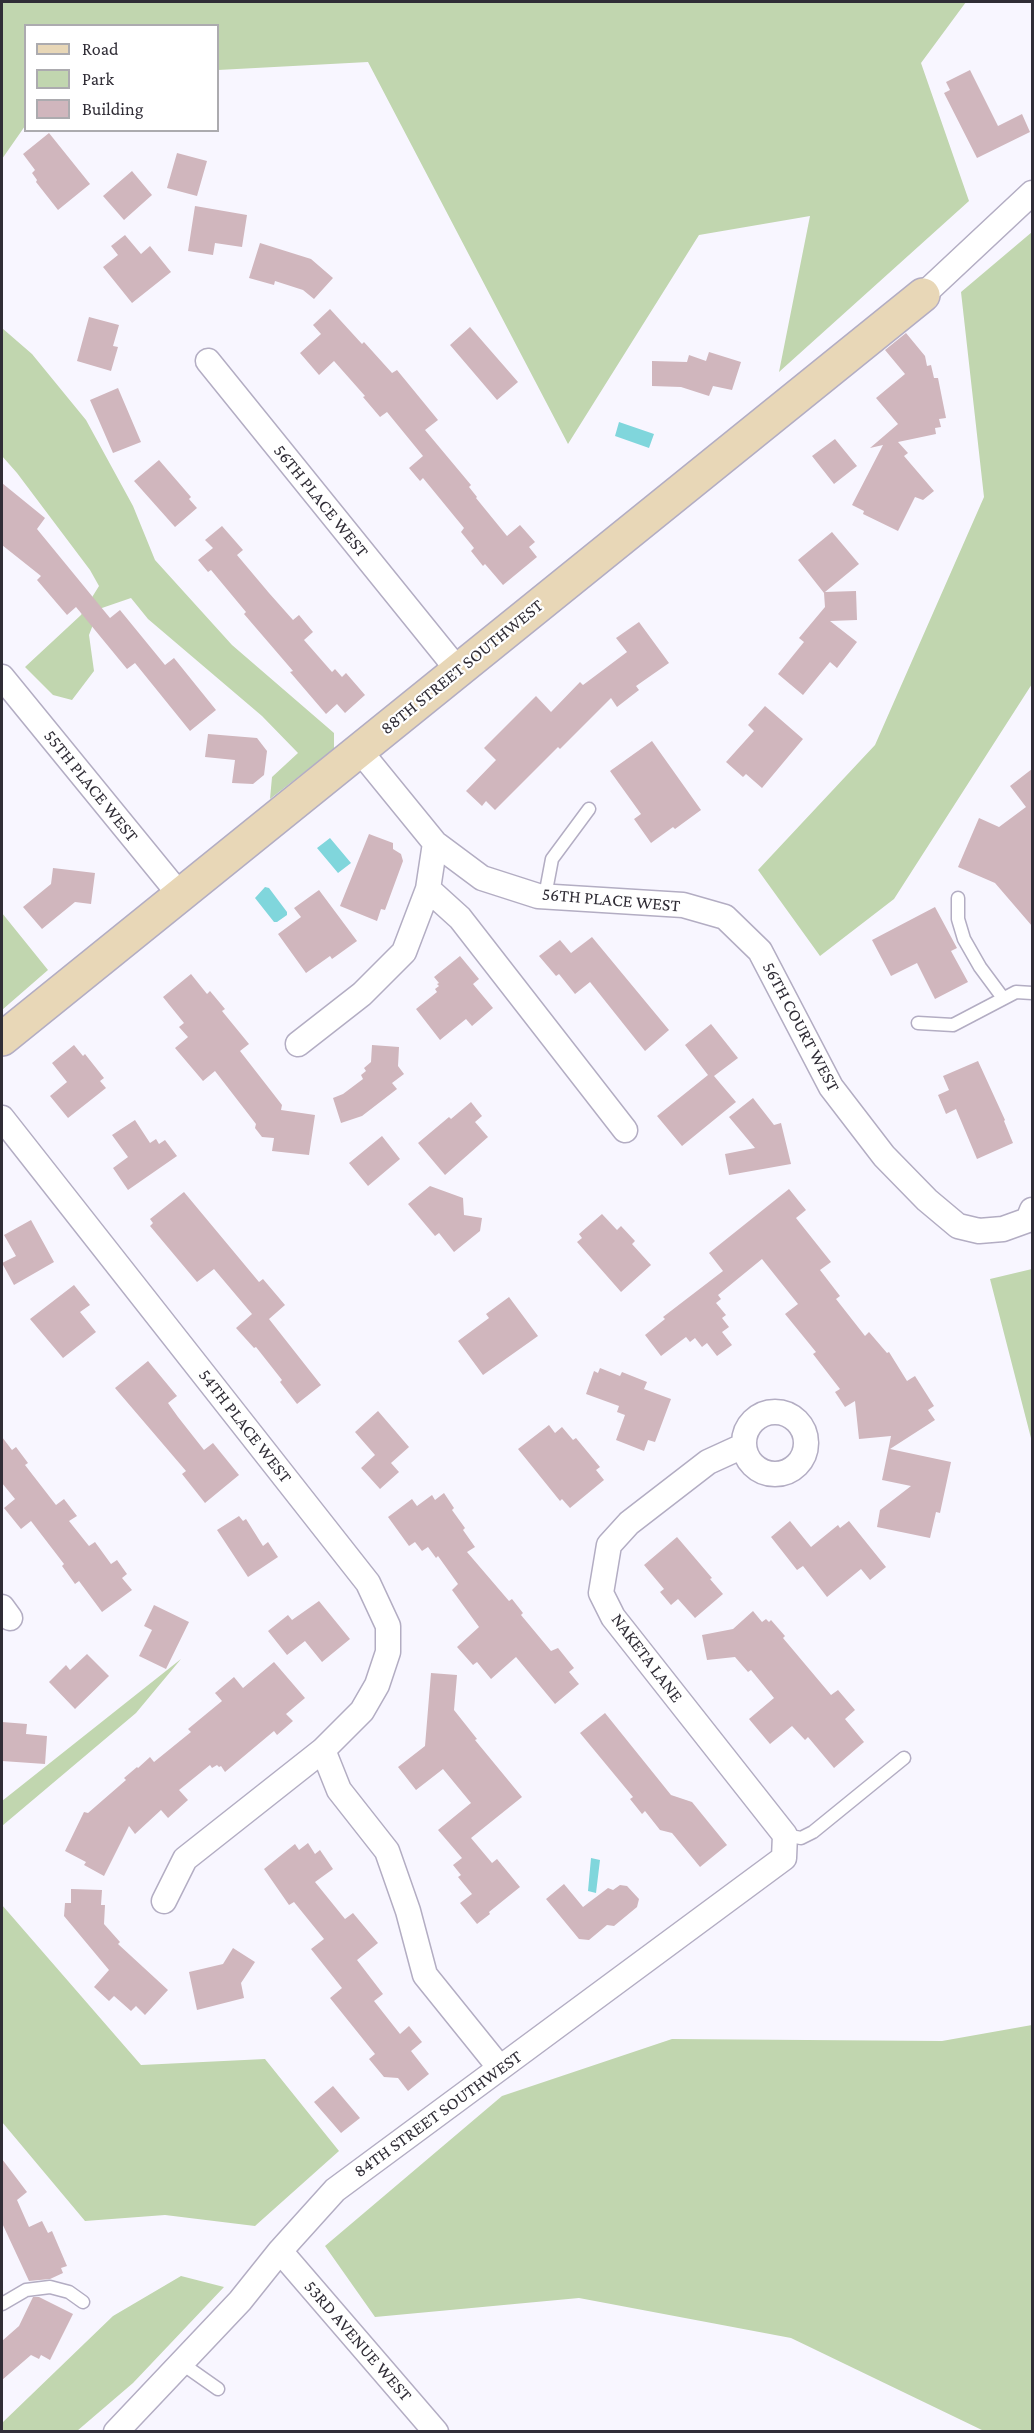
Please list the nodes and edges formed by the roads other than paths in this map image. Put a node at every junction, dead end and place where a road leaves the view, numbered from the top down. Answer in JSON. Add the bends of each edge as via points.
{"nodes":[{"id":1,"x":1032,"y":193,"type":"edge"},
{"id":2,"x":923,"y":295,"type":"joint"},
{"id":3,"x":208,"y":361,"type":"dead end"},
{"id":4,"x":457,"y":669,"type":"junction"},
{"id":5,"x":2,"y":677,"type":"edge"},
{"id":6,"x":360,"y":751,"type":"junction"},
{"id":7,"x":589,"y":809,"type":"dead end"},
{"id":8,"x":435,"y":843,"type":"junction"},
{"id":9,"x":428,"y":890,"type":"junction"},
{"id":10,"x":180,"y":895,"type":"junction"},
{"id":11,"x":545,"y":896,"type":"junction"},
{"id":12,"x":958,"y":898,"type":"dead end"},
{"id":13,"x":760,"y":951,"type":"joint"},
{"id":14,"x":1032,"y":993,"type":"edge"},
{"id":15,"x":1004,"y":998,"type":"junction"},
{"id":16,"x":918,"y":1023,"type":"dead end"},
{"id":17,"x":2,"y":1039,"type":"edge"},
{"id":18,"x":298,"y":1044,"type":"dead end"},
{"id":19,"x":2,"y":1118,"type":"edge"},
{"id":20,"x":625,"y":1130,"type":"dead end"},
{"id":21,"x":1032,"y":1210,"type":"edge"},
{"id":22,"x":743,"y":1446,"type":"dead end"},
{"id":23,"x":323,"y":1750,"type":"junction"},
{"id":24,"x":904,"y":1758,"type":"dead end"},
{"id":25,"x":785,"y":1835,"type":"junction"},
{"id":26,"x":164,"y":1901,"type":"dead end"},
{"id":27,"x":500,"y":2068,"type":"junction"},
{"id":28,"x":280,"y":2251,"type":"junction"},
{"id":29,"x":83,"y":2302,"type":"dead end"},
{"id":30,"x":2,"y":2304,"type":"edge"},
{"id":31,"x":181,"y":2363,"type":"junction"},
{"id":32,"x":218,"y":2389,"type":"dead end"},
{"id":33,"x":116,"y":2432,"type":"edge"},
{"id":34,"x":436,"y":2432,"type":"edge"}],
"edges":[{"from":1,"to":2,"type":"street"},
{"from":2,"to":4,"type":"street","name":"88TH STREET SOUTHWEST"},
{"from":3,"to":4,"type":"street","name":"56TH PLACE WEST"},
{"from":4,"to":6,"type":"street","name":"88TH STREET SOUTHWEST"},
{"from":5,"to":10,"type":"street","name":"55TH PLACE WEST"},
{"from":6,"to":8,"type":"street","name":"56TH PLACE WEST"},
{"from":6,"to":10,"type":"street","name":"88TH STREET SOUTHWEST"},
{"from":7,"to":11,"type":"lane","via":[[552,859]]},
{"from":8,"to":9,"type":"street"},
{"from":8,"to":11,"type":"street","name":"56TH PLACE WEST","via":[[482,878]]},
{"from":9,"to":18,"type":"street","via":[[404,952],[362,994]]},
{"from":9,"to":20,"type":"street","via":[[460,918]]},
{"from":10,"to":17,"type":"street","name":"88TH STREET SOUTHWEST"},
{"from":11,"to":13,"type":"street","name":"56TH PLACE WEST","via":[[683,905],[725,917]]},
{"from":12,"to":15,"type":"lane","via":[[958,919],[964,939]]},
{"from":13,"to":21,"type":"street","name":"56TH COURT WEST","via":[[831,1087],[884,1156],[927,1200],[958,1226],[979,1232],[1028,1220]]},
{"from":14,"to":15,"type":"lane","via":[[1016,992]]},
{"from":15,"to":16,"type":"lane","via":[[953,1025]]},
{"from":19,"to":23,"type":"street","name":"54TH PLACE WEST","via":[[368,1583],[388,1626],[388,1652],[377,1685],[362,1711]]},
{"from":22,"to":25,"type":"street","name":"NAKETA LANE","via":[[708,1462],[629,1523],[609,1545],[601,1593],[613,1617]]},
{"from":23,"to":26,"type":"street","name":"54TH PLACE WEST","via":[[186,1859]]},
{"from":23,"to":27,"type":"street","via":[[339,1790],[387,1851],[425,1975]]},
{"from":24,"to":25,"type":"lane","via":[[813,1832],[801,1838]]},
{"from":25,"to":27,"type":"street","name":"84TH STREET SOUTHWEST","via":[[784,1858]]},
{"from":27,"to":28,"type":"street","name":"84TH STREET SOUTHWEST","via":[[335,2190]]},
{"from":28,"to":31,"type":"street","name":"84TH STREET SOUTHWEST","via":[[240,2301]]},
{"from":28,"to":34,"type":"street","name":"53RD AVENUE WEST"},
{"from":29,"to":30,"type":"lane","via":[[69,2292],[50,2287],[26,2290]]},
{"from":31,"to":32,"type":"lane"},
{"from":31,"to":33,"type":"street","name":"84TH STREET SOUTHWEST"}]}
